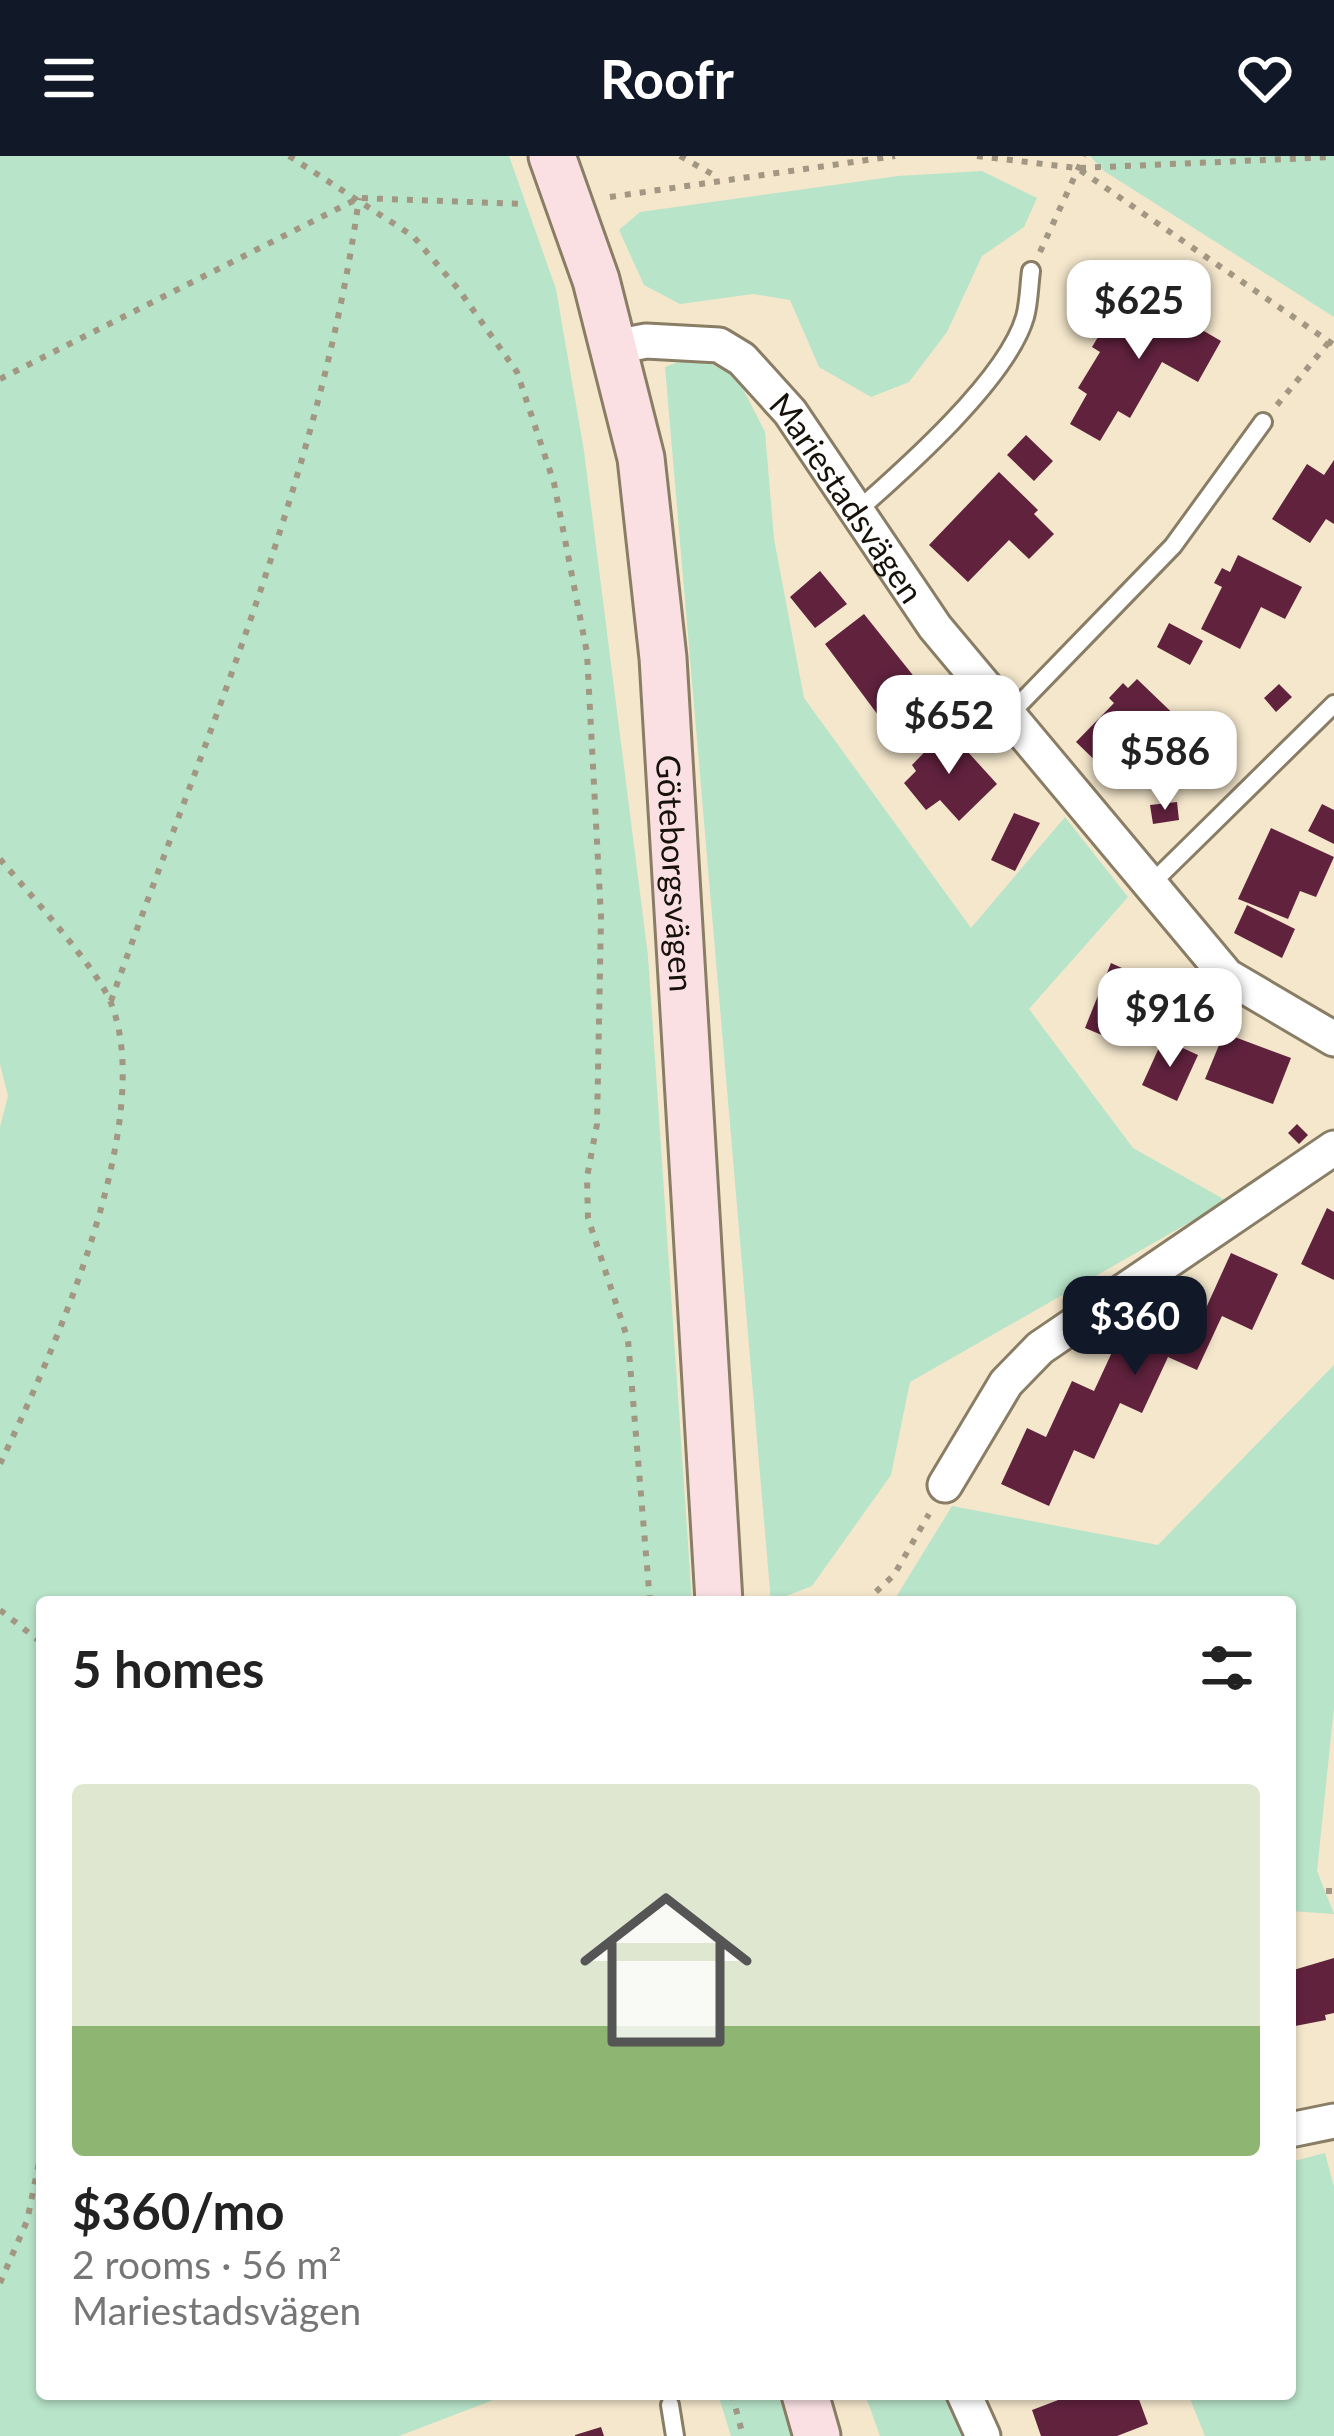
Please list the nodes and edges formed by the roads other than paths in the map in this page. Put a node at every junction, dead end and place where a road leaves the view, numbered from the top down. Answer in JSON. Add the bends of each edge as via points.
{"nodes":[{"id":1,"x":552,"y":156,"type":"edge"},
{"id":2,"x":1030,"y":271,"type":"road end"},
{"id":3,"x":615,"y":347,"type":"junction"},
{"id":4,"x":1263,"y":422,"type":"road end"},
{"id":5,"x":856,"y":512,"type":"junction"},
{"id":6,"x":1334,"y":704,"type":"edge"},
{"id":7,"x":1009,"y":715,"type":"junction"},
{"id":8,"x":1154,"y":882,"type":"junction"},
{"id":9,"x":1334,"y":1039,"type":"edge"},
{"id":10,"x":1334,"y":1148,"type":"edge"},
{"id":11,"x":945,"y":1485,"type":"road end"},
{"id":12,"x":719,"y":1596,"type":"edge"},
{"id":13,"x":1334,"y":2121,"type":"edge"},
{"id":14,"x":1296,"y":2128,"type":"edge"},
{"id":15,"x":807,"y":2400,"type":"edge"},
{"id":16,"x":967,"y":2400,"type":"edge"},
{"id":17,"x":670,"y":2405,"type":"dead end"},
{"id":18,"x":675,"y":2436,"type":"edge"},
{"id":19,"x":817,"y":2436,"type":"edge"},
{"id":20,"x":983,"y":2436,"type":"edge"}],
"edges":[{"from":1,"to":3,"type":"street","name":"Göteborgsvägen"},
{"from":2,"to":5,"type":"lane","via":[[1024,320],[1005,352],[937,442]]},
{"from":3,"to":5,"type":"street","name":"Mariestadsvägen","via":[[719,344],[742,359],[790,412]]},
{"from":3,"to":12,"type":"street","name":"Göteborgsvägen","via":[[641,458],[663,658]]},
{"from":4,"to":7,"type":"lane","via":[[1173,546]]},
{"from":5,"to":7,"type":"street","name":"Mariestadsvägen","via":[[935,627]]},
{"from":6,"to":8,"type":"lane"},
{"from":7,"to":8,"type":"street","name":"Mariestadsvägen"},
{"from":8,"to":9,"type":"street","name":"Mariestadsvägen","via":[[1227,976]]},
{"from":10,"to":11,"type":"street","via":[[1040,1348],[1006,1383]]},
{"from":13,"to":14,"type":"street"},
{"from":15,"to":19,"type":"street"},
{"from":16,"to":20,"type":"street"},
{"from":17,"to":18,"type":"lane"}]}
